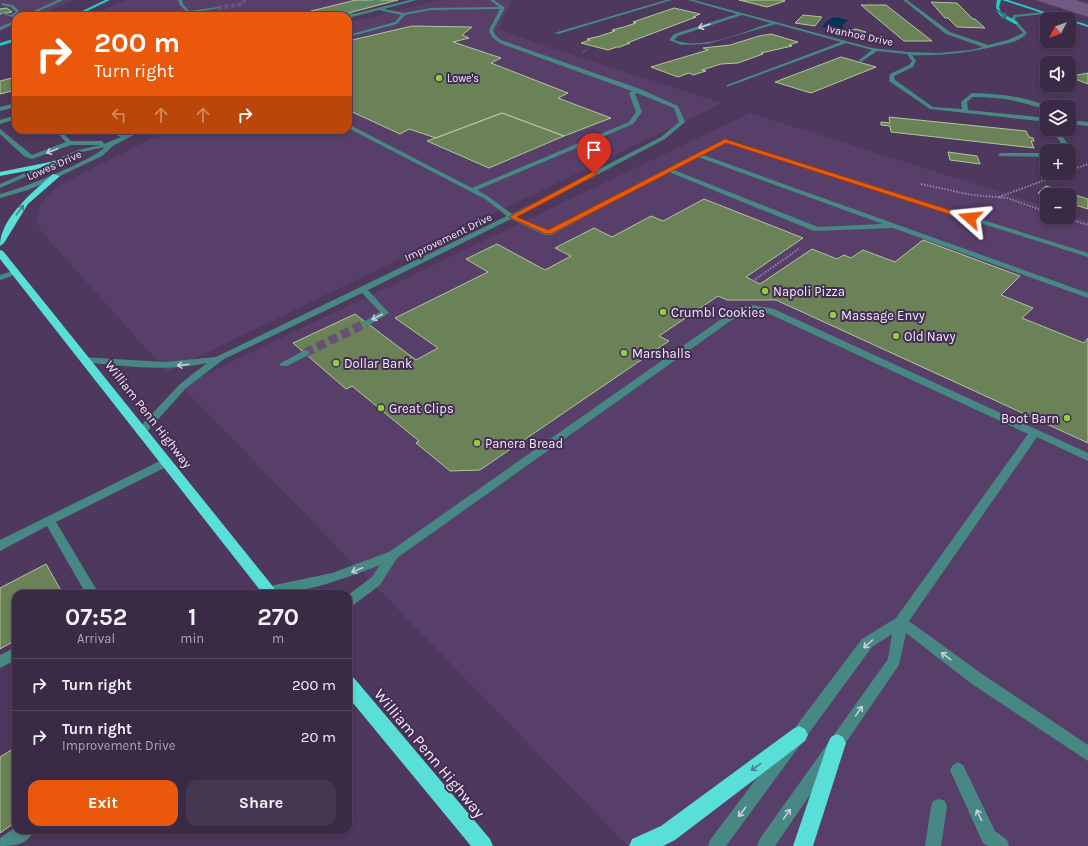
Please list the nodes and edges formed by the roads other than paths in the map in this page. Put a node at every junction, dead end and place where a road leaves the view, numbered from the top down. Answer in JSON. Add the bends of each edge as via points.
{"nodes":[{"id":1,"x":61,"y":0,"type":"edge"},
{"id":2,"x":108,"y":0,"type":"edge"},
{"id":3,"x":180,"y":0,"type":"edge"},
{"id":4,"x":380,"y":0,"type":"edge"},
{"id":5,"x":415,"y":0,"type":"edge"},
{"id":6,"x":492,"y":0,"type":"edge"},
{"id":7,"x":670,"y":0,"type":"edge"},
{"id":8,"x":690,"y":0,"type":"edge"},
{"id":9,"x":906,"y":0,"type":"edge"},
{"id":10,"x":999,"y":0,"type":"edge"},
{"id":11,"x":1004,"y":0,"type":"edge"},
{"id":12,"x":3,"y":4,"type":"edge"},
{"id":13,"x":218,"y":8,"type":"tunnel mouth"},
{"id":14,"x":503,"y":8,"type":"junction"},
{"id":15,"x":378,"y":9,"type":"junction"},
{"id":16,"x":0,"y":11,"type":"edge"},
{"id":17,"x":18,"y":12,"type":"edge"},
{"id":18,"x":33,"y":12,"type":"edge"},
{"id":19,"x":82,"y":12,"type":"edge"},
{"id":20,"x":187,"y":12,"type":"joint"},
{"id":21,"x":343,"y":12,"type":"edge"},
{"id":22,"x":1040,"y":12,"type":"edge"},
{"id":23,"x":1043,"y":12,"type":"edge"},
{"id":24,"x":404,"y":14,"type":"junction"},
{"id":25,"x":741,"y":14,"type":"junction"},
{"id":26,"x":12,"y":16,"type":"edge"},
{"id":27,"x":354,"y":16,"type":"edge"},
{"id":28,"x":12,"y":22,"type":"edge"},
{"id":29,"x":1076,"y":22,"type":"edge"},
{"id":30,"x":776,"y":23,"type":"junction"},
{"id":31,"x":1016,"y":23,"type":"junction"},
{"id":32,"x":1088,"y":26,"type":"edge"},
{"id":33,"x":0,"y":28,"type":"edge"},
{"id":34,"x":556,"y":32,"type":"dead end"},
{"id":35,"x":352,"y":35,"type":"edge"},
{"id":36,"x":12,"y":40,"type":"edge"},
{"id":37,"x":846,"y":42,"type":"junction"},
{"id":38,"x":0,"y":45,"type":"edge"},
{"id":39,"x":988,"y":46,"type":"junction"},
{"id":40,"x":877,"y":49,"type":"junction"},
{"id":41,"x":908,"y":53,"type":"junction"},
{"id":42,"x":861,"y":61,"type":"dead end"},
{"id":43,"x":729,"y":86,"type":"dead end"},
{"id":44,"x":638,"y":90,"type":"junction"},
{"id":45,"x":1040,"y":105,"type":"edge"},
{"id":46,"x":12,"y":106,"type":"edge"},
{"id":47,"x":0,"y":109,"type":"edge"},
{"id":48,"x":965,"y":112,"type":"junction"},
{"id":49,"x":12,"y":118,"type":"edge"},
{"id":50,"x":1040,"y":119,"type":"edge"},
{"id":51,"x":0,"y":122,"type":"edge"},
{"id":52,"x":1076,"y":123,"type":"edge"},
{"id":53,"x":1088,"y":124,"type":"edge"},
{"id":54,"x":352,"y":128,"type":"edge"},
{"id":55,"x":0,"y":131,"type":"edge"},
{"id":56,"x":61,"y":134,"type":"edge"},
{"id":57,"x":118,"y":134,"type":"edge"},
{"id":58,"x":132,"y":134,"type":"edge"},
{"id":59,"x":126,"y":137,"type":"junction"},
{"id":60,"x":70,"y":143,"type":"junction"},
{"id":61,"x":112,"y":144,"type":"junction"},
{"id":62,"x":698,"y":155,"type":"junction"},
{"id":63,"x":1002,"y":155,"type":"dead end"},
{"id":64,"x":1040,"y":155,"type":"edge"},
{"id":65,"x":54,"y":163,"type":"junction"},
{"id":66,"x":669,"y":170,"type":"junction"},
{"id":67,"x":0,"y":174,"type":"edge"},
{"id":68,"x":56,"y":176,"type":"junction"},
{"id":69,"x":0,"y":186,"type":"edge"},
{"id":70,"x":472,"y":190,"type":"junction"},
{"id":71,"x":0,"y":196,"type":"edge"},
{"id":72,"x":512,"y":217,"type":"junction"},
{"id":73,"x":897,"y":226,"type":"junction"},
{"id":74,"x":0,"y":243,"type":"edge"},
{"id":75,"x":0,"y":253,"type":"edge"},
{"id":76,"x":1088,"y":255,"type":"edge"},
{"id":77,"x":16,"y":273,"type":"junction"},
{"id":78,"x":0,"y":278,"type":"edge"},
{"id":79,"x":363,"y":290,"type":"junction"},
{"id":80,"x":1088,"y":296,"type":"edge"},
{"id":81,"x":366,"y":323,"type":"tunnel mouth"},
{"id":82,"x":304,"y":353,"type":"tunnel mouth"},
{"id":83,"x":222,"y":357,"type":"junction"},
{"id":84,"x":83,"y":359,"type":"junction"},
{"id":85,"x":284,"y":364,"type":"dead end"},
{"id":86,"x":141,"y":432,"type":"junction"},
{"id":87,"x":1035,"y":432,"type":"junction"},
{"id":88,"x":1088,"y":457,"type":"edge"},
{"id":89,"x":166,"y":462,"type":"junction"},
{"id":90,"x":49,"y":520,"type":"junction"},
{"id":91,"x":0,"y":546,"type":"edge"},
{"id":92,"x":393,"y":556,"type":"junction"},
{"id":93,"x":91,"y":590,"type":"edge"},
{"id":94,"x":269,"y":590,"type":"edge"},
{"id":95,"x":283,"y":590,"type":"edge"},
{"id":96,"x":352,"y":599,"type":"edge"},
{"id":97,"x":901,"y":622,"type":"junction"},
{"id":98,"x":12,"y":655,"type":"edge"},
{"id":99,"x":0,"y":662,"type":"edge"},
{"id":100,"x":352,"y":689,"type":"edge"},
{"id":101,"x":799,"y":735,"type":"junction"},
{"id":102,"x":837,"y":743,"type":"junction"},
{"id":103,"x":1088,"y":754,"type":"edge"},
{"id":104,"x":958,"y":770,"type":"dead end"},
{"id":105,"x":939,"y":807,"type":"dead end"},
{"id":106,"x":20,"y":834,"type":"edge"},
{"id":107,"x":3,"y":846,"type":"edge"},
{"id":108,"x":483,"y":846,"type":"edge"},
{"id":109,"x":639,"y":846,"type":"edge"},
{"id":110,"x":716,"y":846,"type":"edge"},
{"id":111,"x":765,"y":846,"type":"edge"},
{"id":112,"x":803,"y":846,"type":"edge"},
{"id":113,"x":933,"y":846,"type":"edge"},
{"id":114,"x":1001,"y":846,"type":"edge"}],
"edges":[{"from":1,"to":18,"type":"street"},
{"from":2,"to":19,"type":"main road"},
{"from":3,"to":20,"type":"street"},
{"from":4,"to":21,"type":"street","via":[[337,10]]},
{"from":5,"to":15,"type":"street"},
{"from":6,"to":14,"type":"street"},
{"from":7,"to":34,"type":"street"},
{"from":8,"to":25,"type":"street","name":"Ivanhoe Drive"},
{"from":9,"to":39,"type":"street","via":[[948,32]]},
{"from":10,"to":31,"type":"main road","one_way":true,"via":[[999,13]]},
{"from":11,"to":23,"type":"main road"},
{"from":12,"to":17,"type":"street","via":[[12,6]]},
{"from":13,"to":20,"type":"street"},
{"from":14,"to":24,"type":"street","via":[[431,9]]},
{"from":14,"to":44,"type":"street","name":"Improvement Drive","via":[[491,27],[491,31],[499,39]]},
{"from":15,"to":24,"type":"street"},
{"from":15,"to":27,"type":"street"},
{"from":16,"to":26,"type":"street"},
{"from":22,"to":31,"type":"street","via":[[1015,16],[1013,19]]},
{"from":24,"to":35,"type":"street","via":[[396,23]]},
{"from":25,"to":30,"type":"street","name":"Ivanhoe Drive"},
{"from":25,"to":30,"type":"street","one_way":true,"via":[[676,35],[671,40],[687,45],[701,44]]},
{"from":28,"to":33,"type":"street"},
{"from":29,"to":32,"type":"main road"},
{"from":30,"to":37,"type":"street","name":"Ivanhoe Drive"},
{"from":31,"to":39,"type":"street","name":"Ivanhoe Drive","via":[[1025,32],[1022,36]]},
{"from":36,"to":38,"type":"main road"},
{"from":37,"to":40,"type":"street","name":"Ivanhoe Drive"},
{"from":37,"to":43,"type":"street"},
{"from":39,"to":41,"type":"street","name":"Ivanhoe Drive","via":[[954,53]]},
{"from":40,"to":41,"type":"street","name":"Ivanhoe Drive"},
{"from":40,"to":42,"type":"street"},
{"from":41,"to":48,"type":"street","via":[[914,61],[911,66],[892,75],[892,81],[932,108]]},
{"from":44,"to":70,"type":"street","via":[[632,94],[639,112],[631,123]]},
{"from":44,"to":72,"type":"street","name":"Improvement Drive","via":[[676,107],[682,122],[663,138]]},
{"from":45,"to":48,"type":"street","via":[[1030,100],[995,95],[972,95],[964,102]]},
{"from":46,"to":47,"type":"street"},
{"from":48,"to":50,"type":"street"},
{"from":49,"to":51,"type":"street"},
{"from":52,"to":53,"type":"street"},
{"from":54,"to":70,"type":"street"},
{"from":60,"to":55,"type":"street","one_way":true,"via":[[32,157],[27,156]]},
{"from":56,"to":60,"type":"street"},
{"from":57,"to":59,"type":"street"},
{"from":58,"to":59,"type":"street","name":"Lowes Drive"},
{"from":59,"to":61,"type":"street","name":"Lowes Drive"},
{"from":60,"to":61,"type":"street"},
{"from":61,"to":65,"type":"street","name":"Lowes Drive","via":[[80,151]]},
{"from":61,"to":68,"type":"street","name":"Lowes Drive","via":[[100,155]]},
{"from":62,"to":66,"type":"street"},
{"from":62,"to":73,"type":"street"},
{"from":62,"to":76,"type":"street","via":[[725,141]]},
{"from":63,"to":64,"type":"street"},
{"from":65,"to":67,"type":"highway"},
{"from":65,"to":69,"type":"street","name":"Lowes Drive"},
{"from":66,"to":72,"type":"street","via":[[548,233]]},
{"from":66,"to":73,"type":"street","via":[[817,229]]},
{"from":68,"to":71,"type":"street","name":"Lowes Drive"},
{"from":74,"to":68,"type":"highway","one_way":true,"via":[[25,203]]},
{"from":70,"to":72,"type":"street"},
{"from":72,"to":79,"type":"street","name":"Improvement Drive"},
{"from":73,"to":80,"type":"street"},
{"from":75,"to":77,"type":"highway","name":"William Penn Highway"},
{"from":77,"to":78,"type":"street"},
{"from":77,"to":84,"type":"highway","name":"William Penn Highway"},
{"from":79,"to":81,"type":"street","one_way":true,"via":[[385,313]]},
{"from":79,"to":83,"type":"street","name":"Improvement Drive"},
{"from":82,"to":85,"type":"street"},
{"from":83,"to":84,"type":"street","one_way":true,"via":[[161,366]]},
{"from":83,"to":86,"type":"street","via":[[183,386]]},
{"from":84,"to":86,"type":"highway","name":"William Penn Highway"},
{"from":86,"to":89,"type":"highway","name":"William Penn Highway"},
{"from":87,"to":88,"type":"street"},
{"from":87,"to":92,"type":"street","via":[[771,311],[747,308],[740,310]]},
{"from":87,"to":97,"type":"street"},
{"from":89,"to":90,"type":"street"},
{"from":89,"to":94,"type":"highway","name":"William Penn Highway"},
{"from":90,"to":91,"type":"street"},
{"from":90,"to":93,"type":"street"},
{"from":92,"to":95,"type":"street","one_way":true,"via":[[333,578]]},
{"from":92,"to":96,"type":"street","via":[[376,581]]},
{"from":97,"to":101,"type":"street","one_way":true,"via":[[867,643]]},
{"from":102,"to":97,"type":"street","one_way":true,"via":[[894,661]]},
{"from":103,"to":97,"type":"street","one_way":true,"via":[[977,679]]},
{"from":98,"to":99,"type":"street"},
{"from":100,"to":108,"type":"highway","name":"William Penn Highway"},
{"from":101,"to":109,"type":"highway","one_way":true,"via":[[668,833]]},
{"from":101,"to":110,"type":"street","one_way":true},
{"from":111,"to":102,"type":"street","one_way":true},
{"from":102,"to":112,"type":"highway"},
{"from":114,"to":104,"type":"street","one_way":true,"via":[[989,837]]},
{"from":105,"to":113,"type":"street"},
{"from":106,"to":107,"type":"street"}]}
